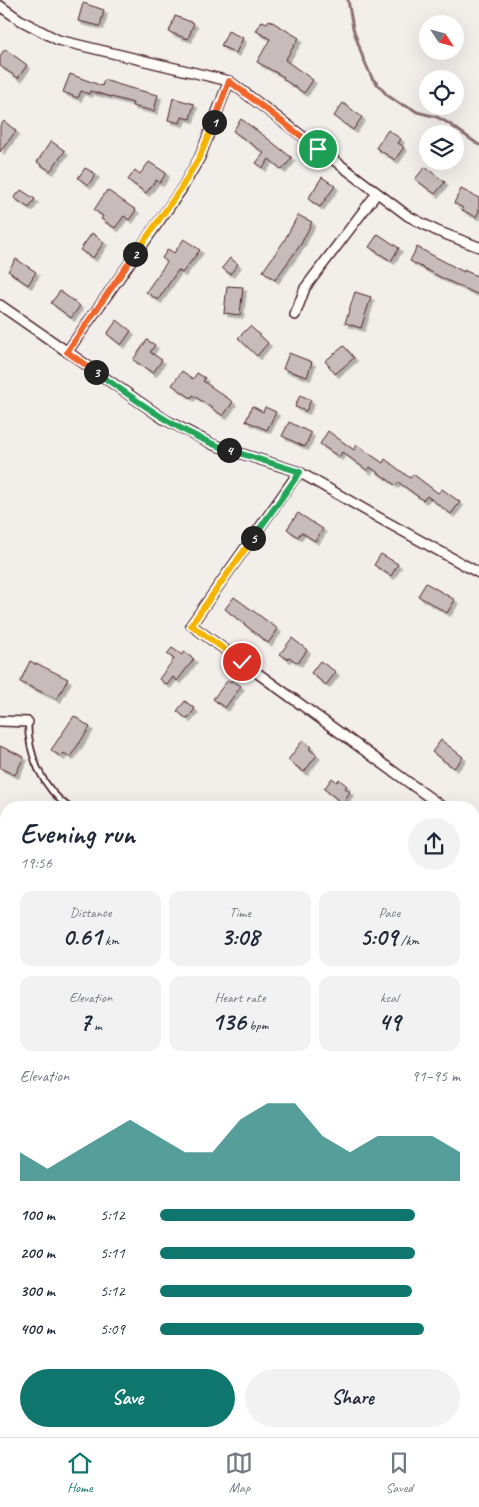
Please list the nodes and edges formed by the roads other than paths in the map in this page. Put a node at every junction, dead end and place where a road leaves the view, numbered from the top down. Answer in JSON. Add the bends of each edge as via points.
{"nodes":[{"id":1,"x":0,"y":6,"type":"edge"},
{"id":2,"x":229,"y":81,"type":"junction"},
{"id":3,"x":377,"y":193,"type":"junction"},
{"id":4,"x":479,"y":246,"type":"edge"},
{"id":5,"x":0,"y":305,"type":"edge"},
{"id":6,"x":295,"y":314,"type":"dead end"},
{"id":7,"x":67,"y":352,"type":"junction"},
{"id":8,"x":300,"y":472,"type":"junction"},
{"id":9,"x":479,"y":572,"type":"edge"},
{"id":10,"x":0,"y":721,"type":"edge"},
{"id":11,"x":28,"y":722,"type":"joint"},
{"id":12,"x":61,"y":801,"type":"edge"},
{"id":13,"x":434,"y":801,"type":"edge"}],
"edges":[{"from":1,"to":2,"type":"street","via":[[58,40]]},
{"from":2,"to":3,"type":"street"},
{"from":2,"to":7,"type":"street","via":[[196,165]]},
{"from":3,"to":4,"type":"street","via":[[430,228]]},
{"from":3,"to":6,"type":"street","via":[[305,288]]},
{"from":5,"to":7,"type":"street"},
{"from":7,"to":8,"type":"street","via":[[164,419],[206,441]]},
{"from":8,"to":9,"type":"street"},
{"from":8,"to":13,"type":"street","via":[[191,625]]},
{"from":10,"to":11,"type":"street"},
{"from":11,"to":12,"type":"lane","via":[[30,749],[45,784]]}]}
